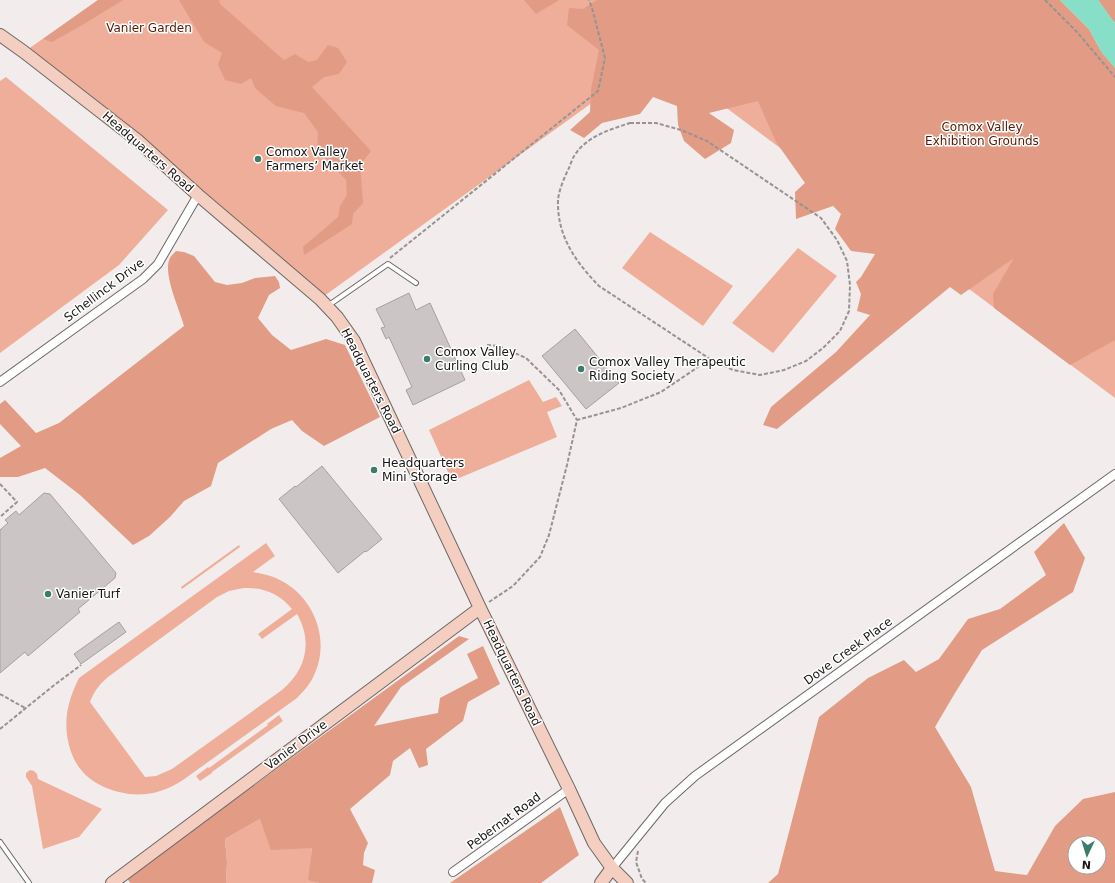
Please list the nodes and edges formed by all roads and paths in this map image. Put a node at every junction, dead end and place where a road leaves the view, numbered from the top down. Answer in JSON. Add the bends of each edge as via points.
{"nodes":[{"id":1,"x":589,"y":0,"type":"edge"},
{"id":2,"x":1045,"y":0,"type":"edge"},
{"id":3,"x":0,"y":35,"type":"edge"},
{"id":4,"x":1115,"y":77,"type":"edge"},
{"id":5,"x":198,"y":195,"type":"junction"},
{"id":6,"x":390,"y":258,"type":"dead end"},
{"id":7,"x":416,"y":284,"type":"dead end"},
{"id":8,"x":327,"y":307,"type":"junction"},
{"id":9,"x":487,"y":344,"type":"dead end"},
{"id":10,"x":710,"y":359,"type":"junction"},
{"id":11,"x":0,"y":382,"type":"edge"},
{"id":12,"x":577,"y":420,"type":"junction"},
{"id":13,"x":1115,"y":474,"type":"edge"},
{"id":14,"x":0,"y":484,"type":"edge"},
{"id":15,"x":0,"y":517,"type":"edge"},
{"id":16,"x":480,"y":608,"type":"junction"},
{"id":17,"x":81,"y":665,"type":"dead end"},
{"id":18,"x":0,"y":694,"type":"edge"},
{"id":19,"x":25,"y":708,"type":"junction"},
{"id":20,"x":0,"y":729,"type":"edge"},
{"id":21,"x":569,"y":789,"type":"junction"},
{"id":22,"x":638,"y":837,"type":"junction"},
{"id":23,"x":0,"y":842,"type":"edge"},
{"id":24,"x":612,"y":868,"type":"junction"},
{"id":25,"x":453,"y":872,"type":"dead end"},
{"id":26,"x":28,"y":883,"type":"edge"},
{"id":27,"x":112,"y":883,"type":"edge"},
{"id":28,"x":601,"y":883,"type":"edge"},
{"id":29,"x":627,"y":883,"type":"edge"},
{"id":30,"x":646,"y":883,"type":"edge"}],
"edges":[{"from":1,"to":6,"type":"path","via":[[605,58],[598,91]]},
{"from":2,"to":4,"type":"path","via":[[1077,32]]},
{"from":3,"to":5,"type":"main road","name":"Headquarters Road","via":[[137,140]]},
{"from":5,"to":8,"type":"main road","name":"Headquarters Road"},
{"from":5,"to":11,"type":"street","name":"Schellinck Drive","via":[[158,264],[143,279]]},
{"from":7,"to":8,"type":"lane","via":[[388,264]]},
{"from":8,"to":16,"type":"main road","name":"Headquarters Road","via":[[354,341]]},
{"from":9,"to":12,"type":"path","via":[[499,346],[526,358],[559,390]]},
{"from":10,"to":10,"type":"path","via":[[599,286],[573,255],[563,236],[558,199],[564,178],[577,152],[593,138],[630,123],[656,123],[681,130],[707,141],[821,218],[837,240],[847,261],[850,285],[849,311],[840,331],[823,348],[806,361],[784,370],[760,375],[732,370]]},
{"from":10,"to":12,"type":"path","via":[[661,392],[621,408]]},
{"from":12,"to":16,"type":"path","via":[[550,528],[540,557],[513,586]]},
{"from":13,"to":22,"type":"street","name":"Dove Creek Place","via":[[695,776],[665,803]]},
{"from":14,"to":15,"type":"path","via":[[17,502]]},
{"from":16,"to":21,"type":"main road","name":"Headquarters Road"},
{"from":16,"to":27,"type":"main road","name":"Vanier Drive"},
{"from":17,"to":19,"type":"path"},
{"from":18,"to":19,"type":"path"},
{"from":19,"to":20,"type":"path"},
{"from":21,"to":24,"type":"main road","name":"Headquarters Road","via":[[594,843]]},
{"from":21,"to":25,"type":"street","name":"Pebernat Road"},
{"from":22,"to":24,"type":"street","name":"Dove Creek Place"},
{"from":22,"to":30,"type":"path","via":[[636,862]]},
{"from":23,"to":26,"type":"lane"},
{"from":24,"to":28,"type":"main road"},
{"from":24,"to":29,"type":"main road","name":"Headquarters Road"}]}
